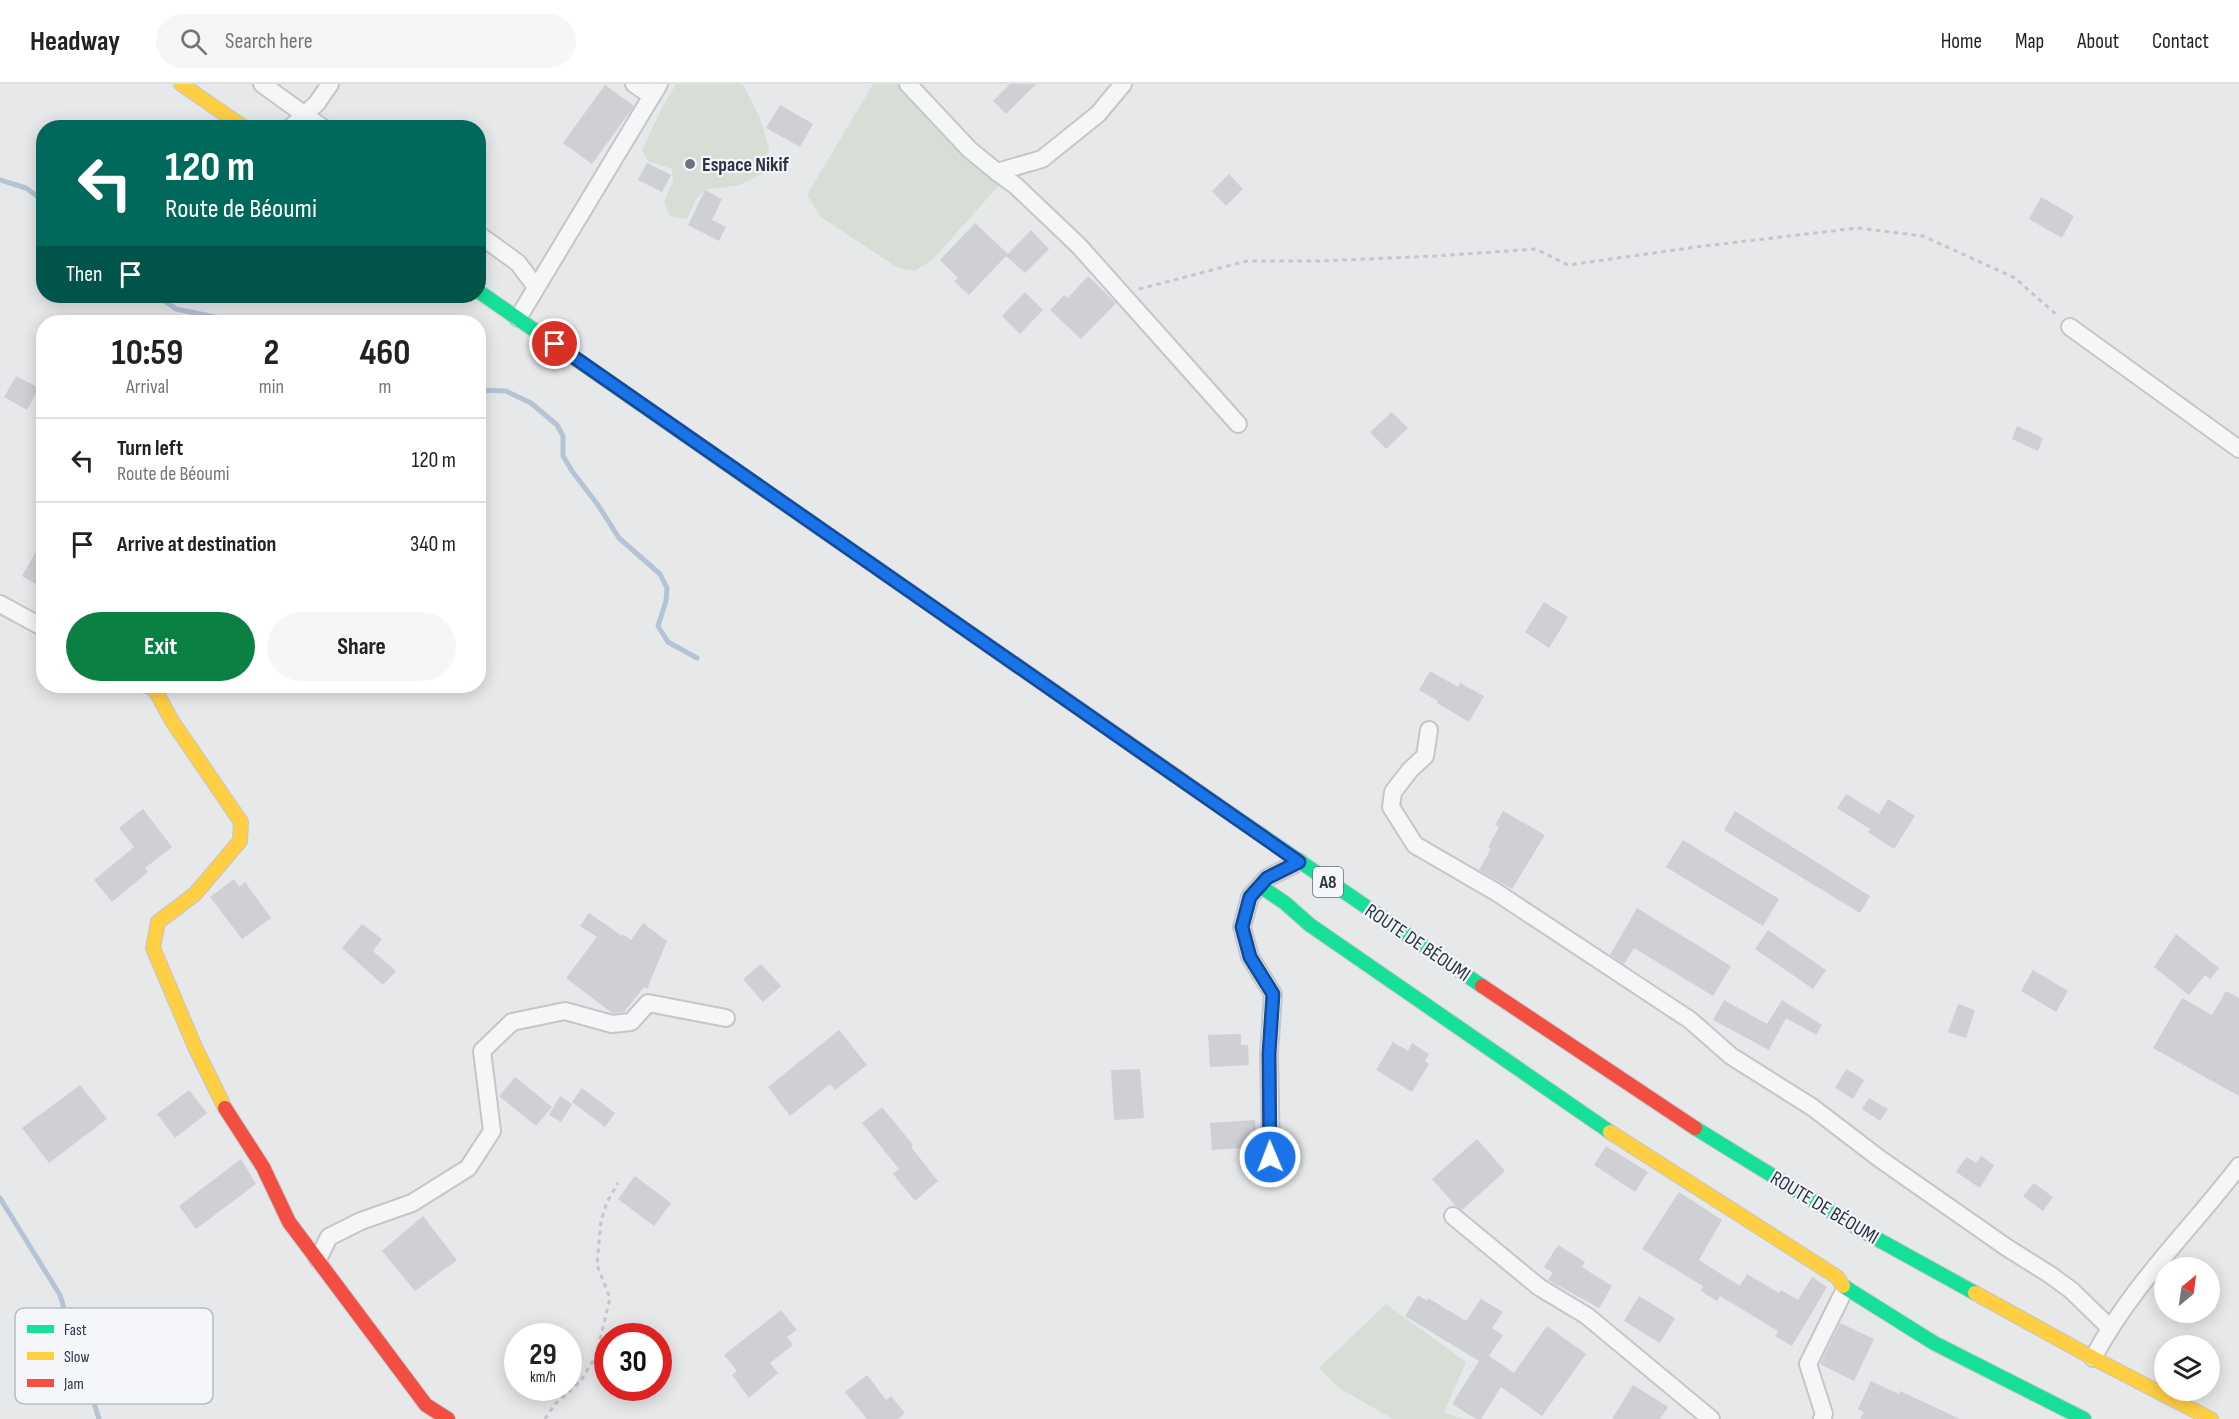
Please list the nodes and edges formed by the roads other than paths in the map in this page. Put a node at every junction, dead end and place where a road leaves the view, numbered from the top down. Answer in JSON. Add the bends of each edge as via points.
{"nodes":[{"id":1,"x":181,"y":84,"type":"edge"},
{"id":2,"x":262,"y":84,"type":"edge"},
{"id":3,"x":330,"y":84,"type":"edge"},
{"id":4,"x":634,"y":84,"type":"edge"},
{"id":5,"x":908,"y":84,"type":"edge"},
{"id":6,"x":1123,"y":84,"type":"edge"},
{"id":7,"x":656,"y":90,"type":"edge"},
{"id":8,"x":304,"y":114,"type":"junction"},
{"id":9,"x":233,"y":120,"type":"edge"},
{"id":10,"x":298,"y":120,"type":"edge"},
{"id":11,"x":312,"y":120,"type":"edge"},
{"id":12,"x":997,"y":172,"type":"junction"},
{"id":13,"x":486,"y":240,"type":"edge"},
{"id":14,"x":537,"y":287,"type":"junction"},
{"id":15,"x":486,"y":296,"type":"edge"},
{"id":16,"x":518,"y":318,"type":"junction"},
{"id":17,"x":2070,"y":327,"type":"road end"},
{"id":18,"x":1238,"y":424,"type":"dead end"},
{"id":19,"x":2239,"y":449,"type":"edge"},
{"id":20,"x":0,"y":604,"type":"edge"},
{"id":21,"x":36,"y":624,"type":"edge"},
{"id":22,"x":157,"y":693,"type":"edge"},
{"id":23,"x":1429,"y":730,"type":"dead end"},
{"id":24,"x":1299,"y":862,"type":"junction"},
{"id":25,"x":1260,"y":886,"type":"junction"},
{"id":26,"x":726,"y":1018,"type":"dead end"},
{"id":27,"x":1270,"y":1157,"type":"dead end"},
{"id":28,"x":2239,"y":1166,"type":"edge"},
{"id":29,"x":1453,"y":1216,"type":"dead end"},
{"id":30,"x":318,"y":1259,"type":"junction"},
{"id":31,"x":1845,"y":1289,"type":"junction"},
{"id":32,"x":2109,"y":1326,"type":"junction"},
{"id":33,"x":2093,"y":1358,"type":"junction"},
{"id":34,"x":1826,"y":1417,"type":"edge"},
{"id":35,"x":448,"y":1419,"type":"edge"},
{"id":36,"x":1711,"y":1419,"type":"edge"},
{"id":37,"x":2084,"y":1419,"type":"edge"},
{"id":38,"x":2211,"y":1419,"type":"edge"}],
"edges":[{"from":1,"to":9,"type":"main road"},
{"from":2,"to":8,"type":"street"},
{"from":3,"to":8,"type":"street"},
{"from":4,"to":7,"type":"street"},
{"from":5,"to":12,"type":"street","via":[[970,150]]},
{"from":6,"to":12,"type":"street","via":[[1098,114],[1042,159]]},
{"from":7,"to":14,"type":"street"},
{"from":8,"to":10,"type":"street"},
{"from":8,"to":11,"type":"street"},
{"from":12,"to":18,"type":"street","via":[[1079,246]]},
{"from":13,"to":14,"type":"street","via":[[518,263]]},
{"from":14,"to":16,"type":"street"},
{"from":15,"to":16,"type":"main road","name":"ROUTE DE BÉOUMI","number":"A8"},
{"from":16,"to":24,"type":"main road","name":"ROUTE DE BÉOUMI","number":"A8"},
{"from":17,"to":19,"type":"street"},
{"from":20,"to":21,"type":"street"},
{"from":22,"to":30,"type":"main road","via":[[241,822],[240,842],[195,894],[158,922],[153,948],[231,1119],[264,1167],[289,1221]]},
{"from":23,"to":32,"type":"street","via":[[1425,756],[1393,792],[1391,807],[1415,845],[1496,892],[1690,1020],[1731,1056],[1812,1107],[1880,1159],[2071,1290]]},
{"from":24,"to":25,"type":"street","via":[[1267,878]]},
{"from":24,"to":33,"type":"main road","name":"ROUTE DE BÉOUMI","number":"A8","via":[[1665,1109],[1859,1229]]},
{"from":25,"to":27,"type":"street","via":[[1250,897],[1242,927],[1250,957],[1273,994]]},
{"from":25,"to":31,"type":"main road","via":[[1577,1111],[1837,1277]]},
{"from":26,"to":30,"type":"street","via":[[648,1003],[631,1022],[612,1024],[565,1011],[512,1022],[482,1052],[492,1131],[468,1168],[412,1203],[329,1237]]},
{"from":28,"to":32,"type":"street"},
{"from":29,"to":36,"type":"street","via":[[1539,1287],[1587,1316]]},
{"from":30,"to":35,"type":"main road","via":[[426,1405]]},
{"from":31,"to":34,"type":"street","via":[[1808,1364]]},
{"from":31,"to":37,"type":"main road","via":[[1934,1343]]},
{"from":32,"to":33,"type":"street"},
{"from":33,"to":38,"type":"main road","name":"ROUTE DE BÉOUMI","number":"A8"}]}
